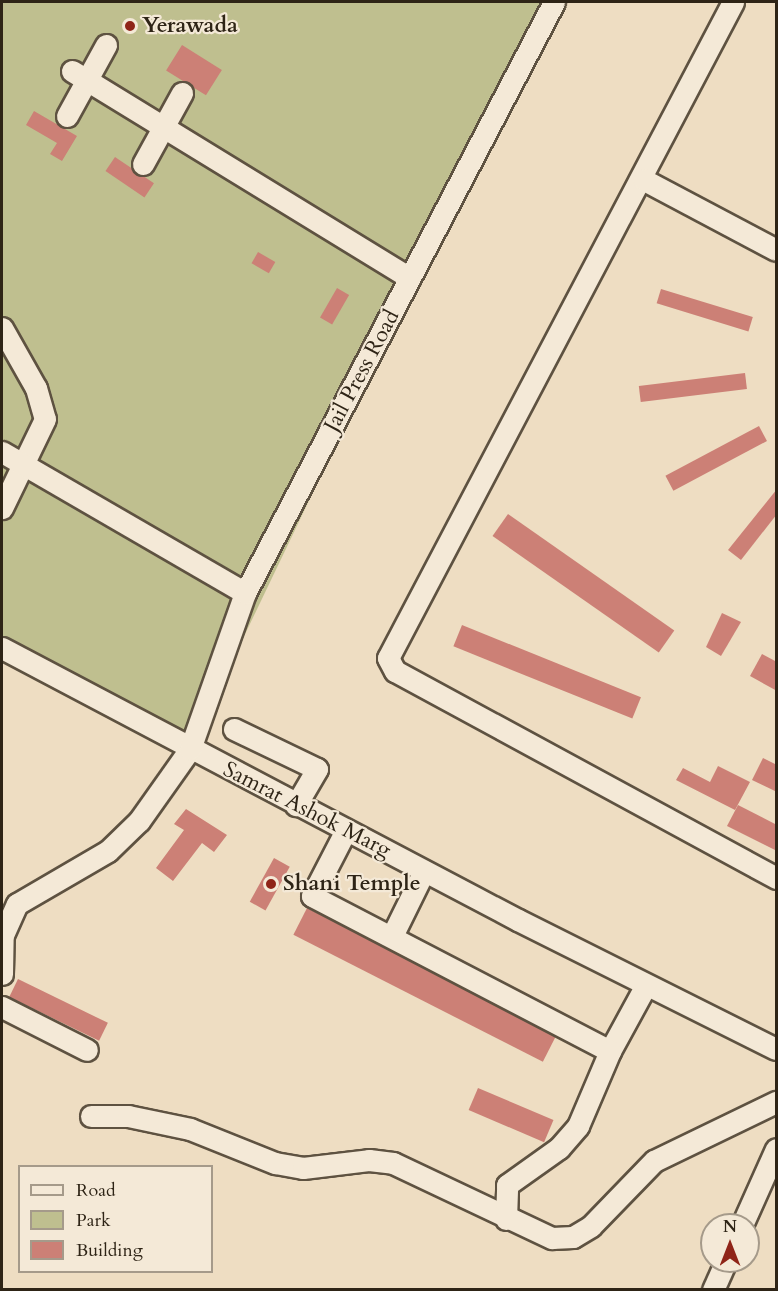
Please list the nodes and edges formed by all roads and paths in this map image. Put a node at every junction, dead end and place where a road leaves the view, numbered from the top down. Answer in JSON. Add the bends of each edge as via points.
{"nodes":[{"id":1,"x":554,"y":2,"type":"edge"},
{"id":2,"x":733,"y":2,"type":"edge"},
{"id":3,"x":106,"y":45,"type":"dead end"},
{"id":4,"x":79,"y":75,"type":"junction"},
{"id":5,"x":182,"y":93,"type":"dead end"},
{"id":6,"x":67,"y":116,"type":"dead end"},
{"id":7,"x":164,"y":127,"type":"junction"},
{"id":8,"x":143,"y":164,"type":"dead end"},
{"id":9,"x":644,"y":180,"type":"junction"},
{"id":10,"x":777,"y":250,"type":"edge"},
{"id":11,"x":410,"y":279,"type":"junction"},
{"id":12,"x":2,"y":328,"type":"edge"},
{"id":13,"x":2,"y":452,"type":"edge"},
{"id":14,"x":26,"y":465,"type":"junction"},
{"id":15,"x":2,"y":508,"type":"edge"},
{"id":16,"x":245,"y":593,"type":"junction"},
{"id":17,"x":2,"y":648,"type":"edge"},
{"id":18,"x":234,"y":729,"type":"dead end"},
{"id":19,"x":190,"y":749,"type":"junction"},
{"id":20,"x":296,"y":805,"type":"junction"},
{"id":21,"x":346,"y":830,"type":"junction"},
{"id":22,"x":424,"y":871,"type":"junction"},
{"id":23,"x":777,"y":878,"type":"edge"},
{"id":24,"x":392,"y":936,"type":"junction"},
{"id":25,"x":2,"y":974,"type":"edge"},
{"id":26,"x":646,"y":985,"type":"junction"},
{"id":27,"x":2,"y":1007,"type":"edge"},
{"id":28,"x":777,"y":1049,"type":"edge"},
{"id":29,"x":87,"y":1050,"type":"dead end"},
{"id":30,"x":610,"y":1051,"type":"junction"},
{"id":31,"x":777,"y":1102,"type":"edge"},
{"id":32,"x":92,"y":1116,"type":"dead end"},
{"id":33,"x":777,"y":1149,"type":"edge"},
{"id":34,"x":748,"y":1213,"type":"edge"},
{"id":35,"x":506,"y":1219,"type":"junction"},
{"id":36,"x":721,"y":1273,"type":"edge"},
{"id":37,"x":713,"y":1290,"type":"edge"}],
"edges":[{"from":1,"to":11,"type":"street","name":"Jail Press Road"},
{"from":2,"to":9,"type":"street"},
{"from":3,"to":4,"type":"street"},
{"from":4,"to":6,"type":"street"},
{"from":4,"to":7,"type":"street"},
{"from":5,"to":7,"type":"street"},
{"from":7,"to":8,"type":"street"},
{"from":7,"to":11,"type":"street"},
{"from":9,"to":10,"type":"street"},
{"from":9,"to":23,"type":"street","via":[[388,658],[395,671]]},
{"from":11,"to":16,"type":"street","name":"Jail Press Road"},
{"from":12,"to":14,"type":"street","via":[[43,406],[42,430]]},
{"from":13,"to":14,"type":"street"},
{"from":14,"to":15,"type":"street"},
{"from":14,"to":16,"type":"street"},
{"from":16,"to":19,"type":"street","name":"Jail Press Road"},
{"from":17,"to":19,"type":"street","name":"Samrat Ashok Marg"},
{"from":18,"to":20,"type":"street","via":[[317,769]]},
{"from":19,"to":20,"type":"street","name":"Samrat Ashok Marg"},
{"from":19,"to":25,"type":"street","name":"Jail Press Road","via":[[139,821],[108,851],[17,904],[3,935]]},
{"from":20,"to":21,"type":"street","name":"Samrat Ashok Marg"},
{"from":21,"to":22,"type":"street","name":"Samrat Ashok Marg"},
{"from":21,"to":24,"type":"street","via":[[312,896]]},
{"from":22,"to":24,"type":"street"},
{"from":22,"to":26,"type":"street","name":"Samrat Ashok Marg"},
{"from":24,"to":30,"type":"street"},
{"from":26,"to":28,"type":"street","name":"Samrat Ashok Marg"},
{"from":26,"to":30,"type":"street"},
{"from":27,"to":29,"type":"street"},
{"from":30,"to":35,"type":"street","via":[[578,1126],[559,1148],[507,1185]]},
{"from":31,"to":35,"type":"street","via":[[654,1161],[591,1226],[573,1237],[552,1238]]},
{"from":32,"to":35,"type":"street","via":[[128,1116],[190,1129],[303,1168],[369,1160],[393,1163]]},
{"from":33,"to":34,"type":"street"},
{"from":36,"to":37,"type":"street"}]}
